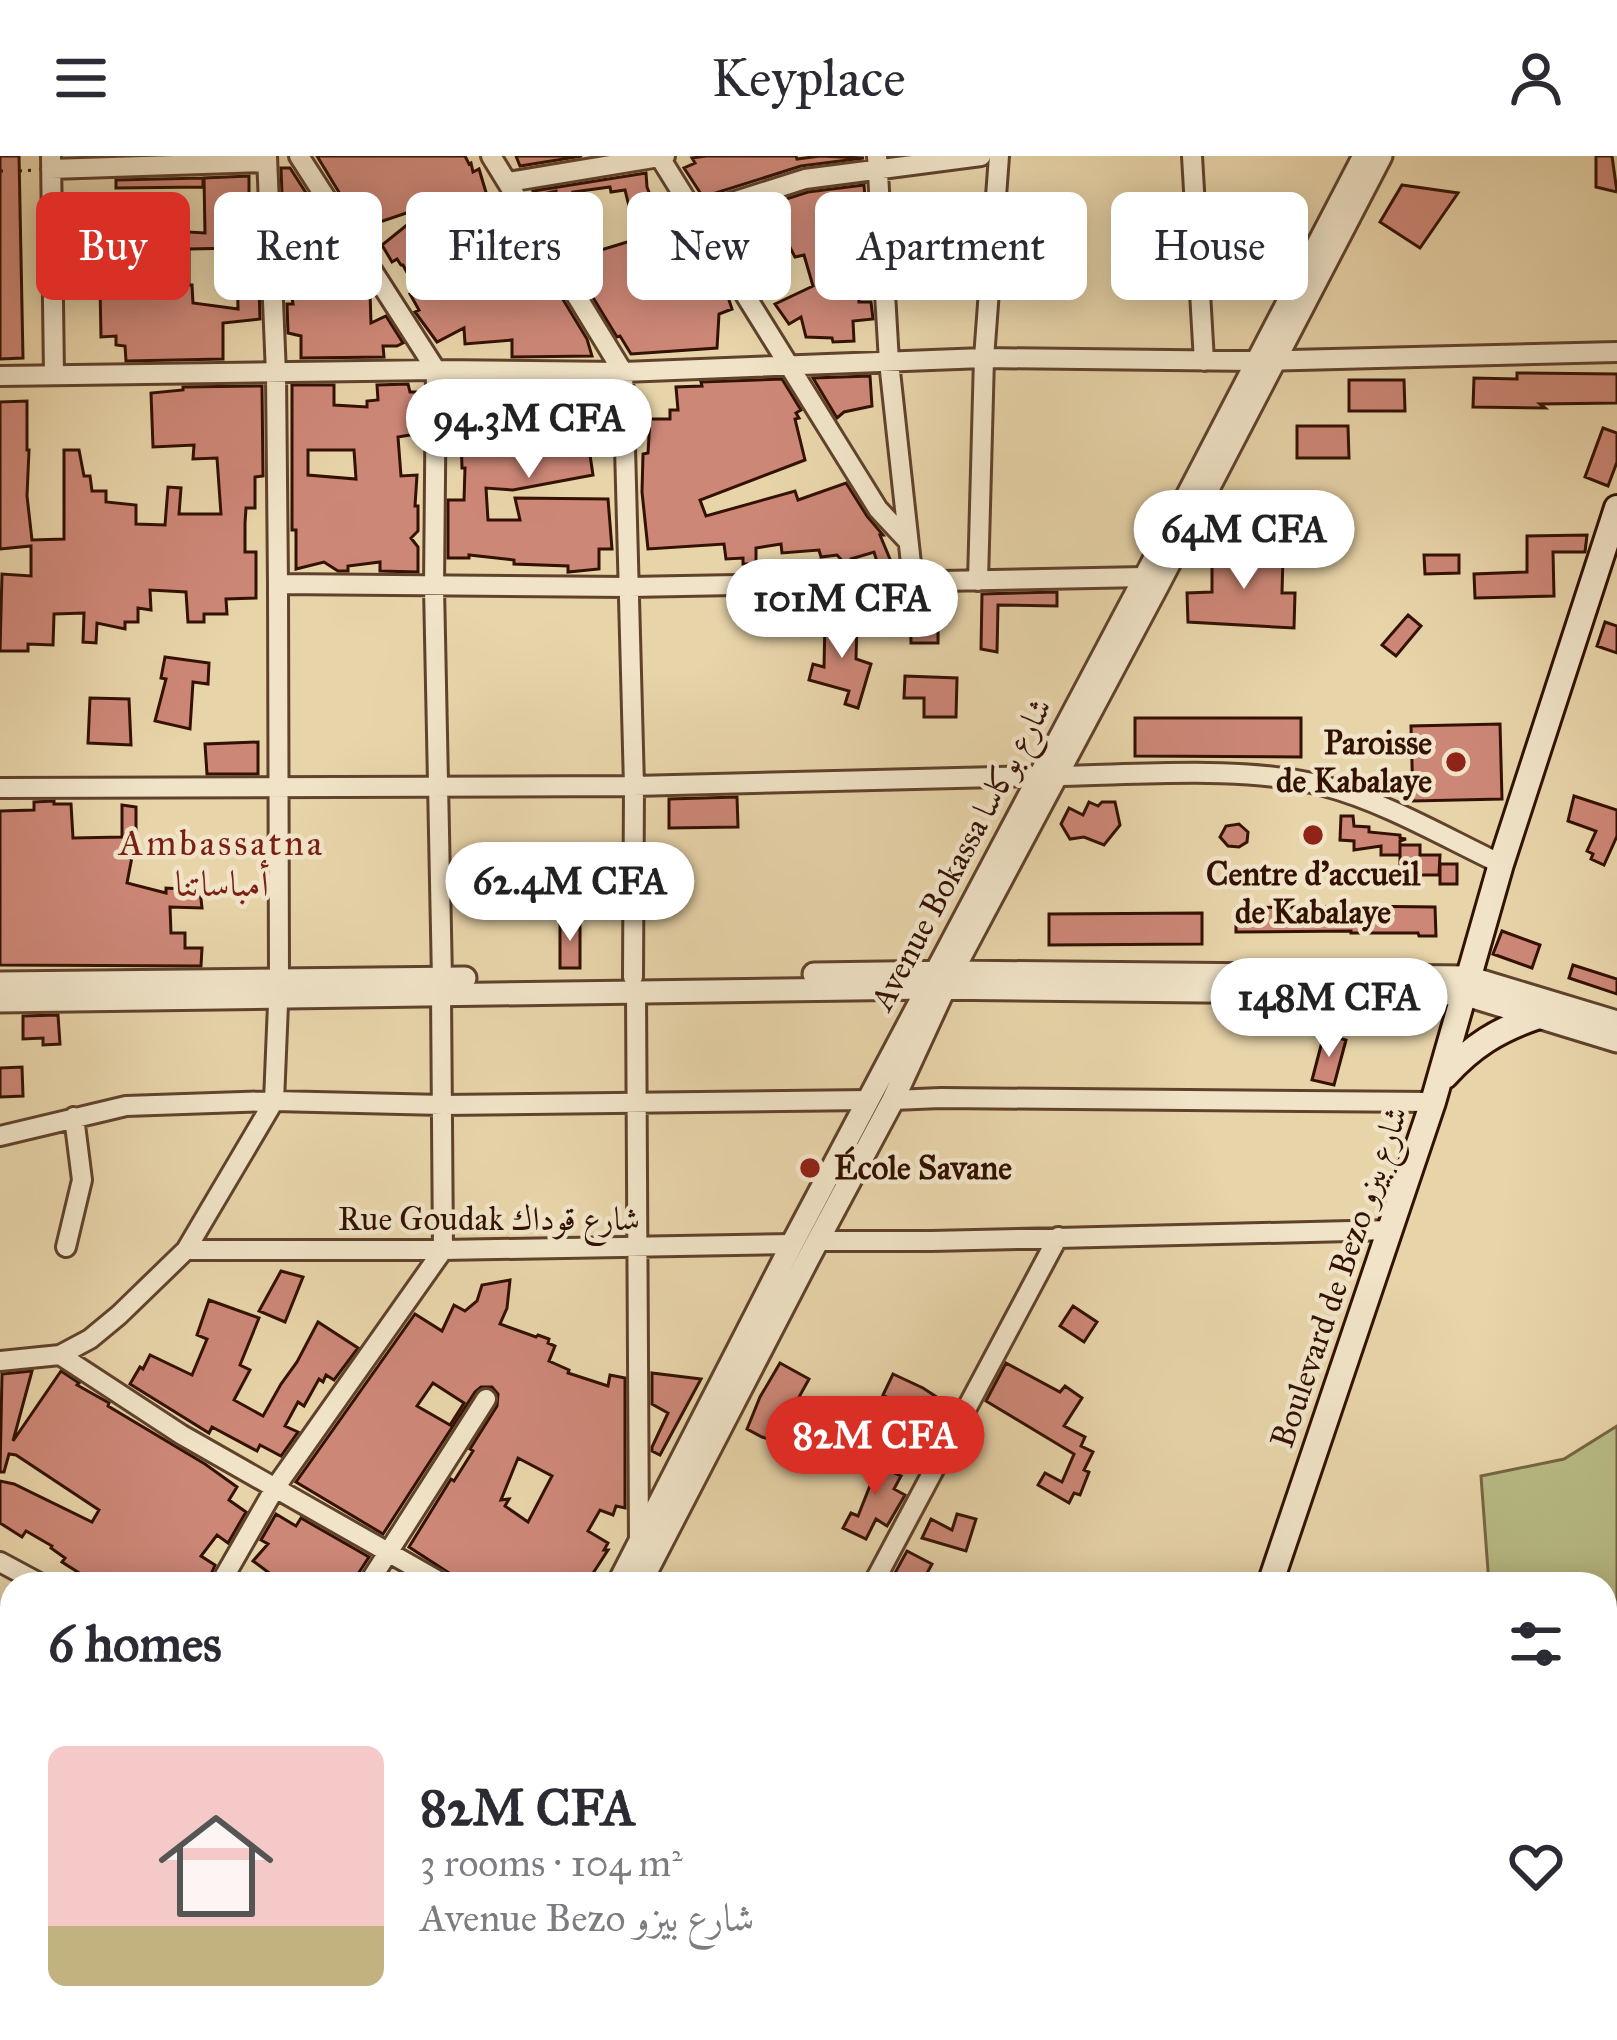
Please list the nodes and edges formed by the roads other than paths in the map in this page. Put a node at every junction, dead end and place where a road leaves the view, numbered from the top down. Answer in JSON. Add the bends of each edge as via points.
{"nodes":[{"id":1,"x":299,"y":156,"type":"edge"},
{"id":2,"x":491,"y":156,"type":"edge"},
{"id":3,"x":661,"y":156,"type":"edge"},
{"id":4,"x":802,"y":156,"type":"edge"},
{"id":5,"x":981,"y":156,"type":"edge"},
{"id":6,"x":999,"y":156,"type":"edge"},
{"id":7,"x":1192,"y":156,"type":"edge"},
{"id":8,"x":1364,"y":156,"type":"edge"},
{"id":9,"x":1381,"y":156,"type":"edge"},
{"id":10,"x":267,"y":159,"type":"edge"},
{"id":11,"x":878,"y":162,"type":"edge"},
{"id":12,"x":51,"y":163,"type":"edge"},
{"id":13,"x":805,"y":179,"type":"junction"},
{"id":14,"x":508,"y":182,"type":"junction"},
{"id":15,"x":682,"y":192,"type":"edge"},
{"id":16,"x":764,"y":192,"type":"edge"},
{"id":17,"x":748,"y":300,"type":"edge"},
{"id":18,"x":1617,"y":352,"type":"edge"},
{"id":19,"x":984,"y":358,"type":"junction"},
{"id":20,"x":1204,"y":361,"type":"junction"},
{"id":21,"x":1264,"y":361,"type":"junction"},
{"id":22,"x":889,"y":362,"type":"junction"},
{"id":23,"x":790,"y":367,"type":"junction"},
{"id":24,"x":436,"y":370,"type":"junction"},
{"id":25,"x":623,"y":372,"type":"junction"},
{"id":26,"x":275,"y":374,"type":"junction"},
{"id":27,"x":54,"y":375,"type":"junction"},
{"id":28,"x":0,"y":376,"type":"edge"},
{"id":29,"x":1617,"y":508,"type":"edge"},
{"id":30,"x":907,"y":540,"type":"junction"},
{"id":31,"x":1606,"y":576,"type":"edge"},
{"id":32,"x":1145,"y":578,"type":"junction"},
{"id":33,"x":978,"y":581,"type":"junction"},
{"id":34,"x":913,"y":582,"type":"junction"},
{"id":35,"x":278,"y":584,"type":"junction"},
{"id":36,"x":434,"y":586,"type":"junction"},
{"id":37,"x":629,"y":587,"type":"junction"},
{"id":38,"x":1048,"y":776,"type":"junction"},
{"id":39,"x":436,"y":785,"type":"junction"},
{"id":40,"x":277,"y":786,"type":"junction"},
{"id":41,"x":634,"y":786,"type":"junction"},
{"id":42,"x":0,"y":788,"type":"edge"},
{"id":43,"x":1501,"y":864,"type":"junction"},
{"id":44,"x":940,"y":980,"type":"junction"},
{"id":45,"x":0,"y":983,"type":"edge"},
{"id":46,"x":634,"y":984,"type":"junction"},
{"id":47,"x":441,"y":986,"type":"junction"},
{"id":48,"x":1466,"y":986,"type":"junction"},
{"id":49,"x":278,"y":988,"type":"junction"},
{"id":50,"x":0,"y":1001,"type":"edge"},
{"id":51,"x":1535,"y":1016,"type":"junction"},
{"id":52,"x":1617,"y":1022,"type":"edge"},
{"id":53,"x":1617,"y":1041,"type":"edge"},
{"id":54,"x":1436,"y":1092,"type":"junction"},
{"id":55,"x":869,"y":1100,"type":"junction"},
{"id":56,"x":893,"y":1100,"type":"junction"},
{"id":57,"x":274,"y":1101,"type":"junction"},
{"id":58,"x":638,"y":1102,"type":"junction"},
{"id":59,"x":443,"y":1105,"type":"junction"},
{"id":60,"x":74,"y":1118,"type":"junction"},
{"id":61,"x":0,"y":1136,"type":"edge"},
{"id":62,"x":1391,"y":1230,"type":"junction"},
{"id":63,"x":1058,"y":1237,"type":"junction"},
{"id":64,"x":818,"y":1241,"type":"junction"},
{"id":65,"x":792,"y":1244,"type":"junction"},
{"id":66,"x":66,"y":1247,"type":"dead end"},
{"id":67,"x":638,"y":1248,"type":"junction"},
{"id":68,"x":186,"y":1250,"type":"junction"},
{"id":69,"x":443,"y":1250,"type":"junction"},
{"id":70,"x":60,"y":1355,"type":"junction"},
{"id":71,"x":0,"y":1361,"type":"edge"},
{"id":72,"x":486,"y":1399,"type":"dead end"},
{"id":73,"x":275,"y":1488,"type":"junction"},
{"id":74,"x":639,"y":1544,"type":"junction"},
{"id":75,"x":389,"y":1550,"type":"junction"},
{"id":76,"x":227,"y":1572,"type":"edge"},
{"id":77,"x":375,"y":1572,"type":"edge"},
{"id":78,"x":425,"y":1572,"type":"edge"},
{"id":79,"x":624,"y":1572,"type":"edge"},
{"id":80,"x":646,"y":1572,"type":"edge"},
{"id":81,"x":879,"y":1572,"type":"edge"},
{"id":82,"x":1274,"y":1572,"type":"edge"}],
"edges":[{"from":1,"to":24,"type":"street"},
{"from":2,"to":14,"type":"street"},
{"from":3,"to":14,"type":"street"},
{"from":3,"to":15,"type":"street"},
{"from":4,"to":13,"type":"street"},
{"from":5,"to":11,"type":"street"},
{"from":6,"to":19,"type":"street"},
{"from":7,"to":20,"type":"street"},
{"from":8,"to":21,"type":"street","name":"Avenue Bokassa شارع بوكاسا"},
{"from":9,"to":21,"type":"street","name":"Avenue Bokassa شارع بوكاسا"},
{"from":10,"to":12,"type":"street"},
{"from":10,"to":26,"type":"street"},
{"from":11,"to":13,"type":"street"},
{"from":11,"to":22,"type":"street"},
{"from":12,"to":27,"type":"street"},
{"from":13,"to":16,"type":"street"},
{"from":14,"to":25,"type":"street"},
{"from":17,"to":23,"type":"street"},
{"from":18,"to":21,"type":"street"},
{"from":19,"to":20,"type":"street"},
{"from":19,"to":22,"type":"street"},
{"from":19,"to":33,"type":"street"},
{"from":20,"to":21,"type":"street"},
{"from":21,"to":32,"type":"street","name":"Avenue Bokassa شارع بوكاسا"},
{"from":21,"to":38,"type":"street","name":"Avenue Bokassa شارع بوكاسا"},
{"from":22,"to":23,"type":"street"},
{"from":22,"to":30,"type":"street"},
{"from":23,"to":25,"type":"street"},
{"from":23,"to":30,"type":"street","via":[[878,509]]},
{"from":24,"to":25,"type":"street"},
{"from":24,"to":26,"type":"street"},
{"from":24,"to":36,"type":"street"},
{"from":25,"to":37,"type":"street"},
{"from":26,"to":27,"type":"street"},
{"from":26,"to":35,"type":"street"},
{"from":27,"to":28,"type":"street"},
{"from":29,"to":31,"type":"main road","name":"Boulevard de Bezo شارع بيزو"},
{"from":30,"to":34,"type":"street"},
{"from":31,"to":43,"type":"main road","name":"Boulevard de Bezo شارع بيزو"},
{"from":32,"to":33,"type":"street"},
{"from":32,"to":38,"type":"street","name":"Avenue Bokassa شارع بوكاسا"},
{"from":33,"to":34,"type":"street"},
{"from":34,"to":37,"type":"street"},
{"from":35,"to":36,"type":"street"},
{"from":35,"to":40,"type":"street"},
{"from":36,"to":37,"type":"street"},
{"from":36,"to":39,"type":"street"},
{"from":37,"to":41,"type":"street"},
{"from":38,"to":41,"type":"street"},
{"from":38,"to":43,"type":"street","via":[[1270,776],[1324,786]]},
{"from":38,"to":44,"type":"street","name":"Avenue Bokassa شارع بوكاسا"},
{"from":39,"to":40,"type":"street"},
{"from":39,"to":41,"type":"street"},
{"from":39,"to":47,"type":"street"},
{"from":40,"to":42,"type":"street"},
{"from":40,"to":49,"type":"street"},
{"from":41,"to":46,"type":"street"},
{"from":43,"to":48,"type":"main road","name":"Boulevard de Bezo شارع بيزو"},
{"from":44,"to":46,"type":"street"},
{"from":44,"to":48,"type":"street"},
{"from":44,"to":55,"type":"street","name":"Avenue Bokassa شارع بوكاسا"},
{"from":44,"to":56,"type":"street","name":"Avenue Bokassa شارع بوكاسا"},
{"from":45,"to":49,"type":"street"},
{"from":46,"to":47,"type":"street"},
{"from":46,"to":58,"type":"street"},
{"from":47,"to":49,"type":"street"},
{"from":47,"to":59,"type":"street"},
{"from":48,"to":51,"type":"street"},
{"from":48,"to":52,"type":"street"},
{"from":48,"to":54,"type":"main road","name":"Boulevard de Bezo شارع بيزو"},
{"from":49,"to":50,"type":"street"},
{"from":49,"to":57,"type":"street"},
{"from":51,"to":53,"type":"street"},
{"from":51,"to":54,"type":"main road","via":[[1468,1050]]},
{"from":54,"to":56,"type":"street"},
{"from":54,"to":62,"type":"main road","name":"Boulevard de Bezo شارع بيزو"},
{"from":55,"to":58,"type":"street"},
{"from":55,"to":65,"type":"street","name":"Avenue Bokassa شارع بوكاسا"},
{"from":56,"to":64,"type":"street","name":"Avenue Bokassa شارع بوكاسا"},
{"from":57,"to":59,"type":"street"},
{"from":57,"to":60,"type":"street","via":[[126,1106]]},
{"from":57,"to":68,"type":"street"},
{"from":58,"to":59,"type":"street"},
{"from":58,"to":67,"type":"street"},
{"from":59,"to":69,"type":"street"},
{"from":60,"to":61,"type":"street"},
{"from":60,"to":66,"type":"street","via":[[82,1180]]},
{"from":62,"to":63,"type":"street"},
{"from":62,"to":82,"type":"main road","name":"Boulevard de Bezo شارع بيزو"},
{"from":63,"to":64,"type":"street"},
{"from":63,"to":81,"type":"street"},
{"from":64,"to":80,"type":"street","name":"Avenue Bokassa شارع بوكاسا"},
{"from":65,"to":67,"type":"street","name":"Rue Goudak شارع قوداك"},
{"from":65,"to":74,"type":"street","name":"Avenue Bokassa شارع بوكاسا"},
{"from":67,"to":69,"type":"street","name":"Rue Goudak شارع قوداك"},
{"from":67,"to":74,"type":"street"},
{"from":68,"to":69,"type":"street","name":"Rue Goudak شارع قوداك"},
{"from":68,"to":70,"type":"street","via":[[119,1315]]},
{"from":69,"to":73,"type":"street"},
{"from":70,"to":71,"type":"street"},
{"from":70,"to":73,"type":"street"},
{"from":72,"to":75,"type":"street"},
{"from":73,"to":75,"type":"street"},
{"from":73,"to":76,"type":"street"},
{"from":74,"to":79,"type":"street","name":"Avenue Bokassa شارع بوكاسا"},
{"from":75,"to":77,"type":"street"},
{"from":75,"to":78,"type":"street"}]}
